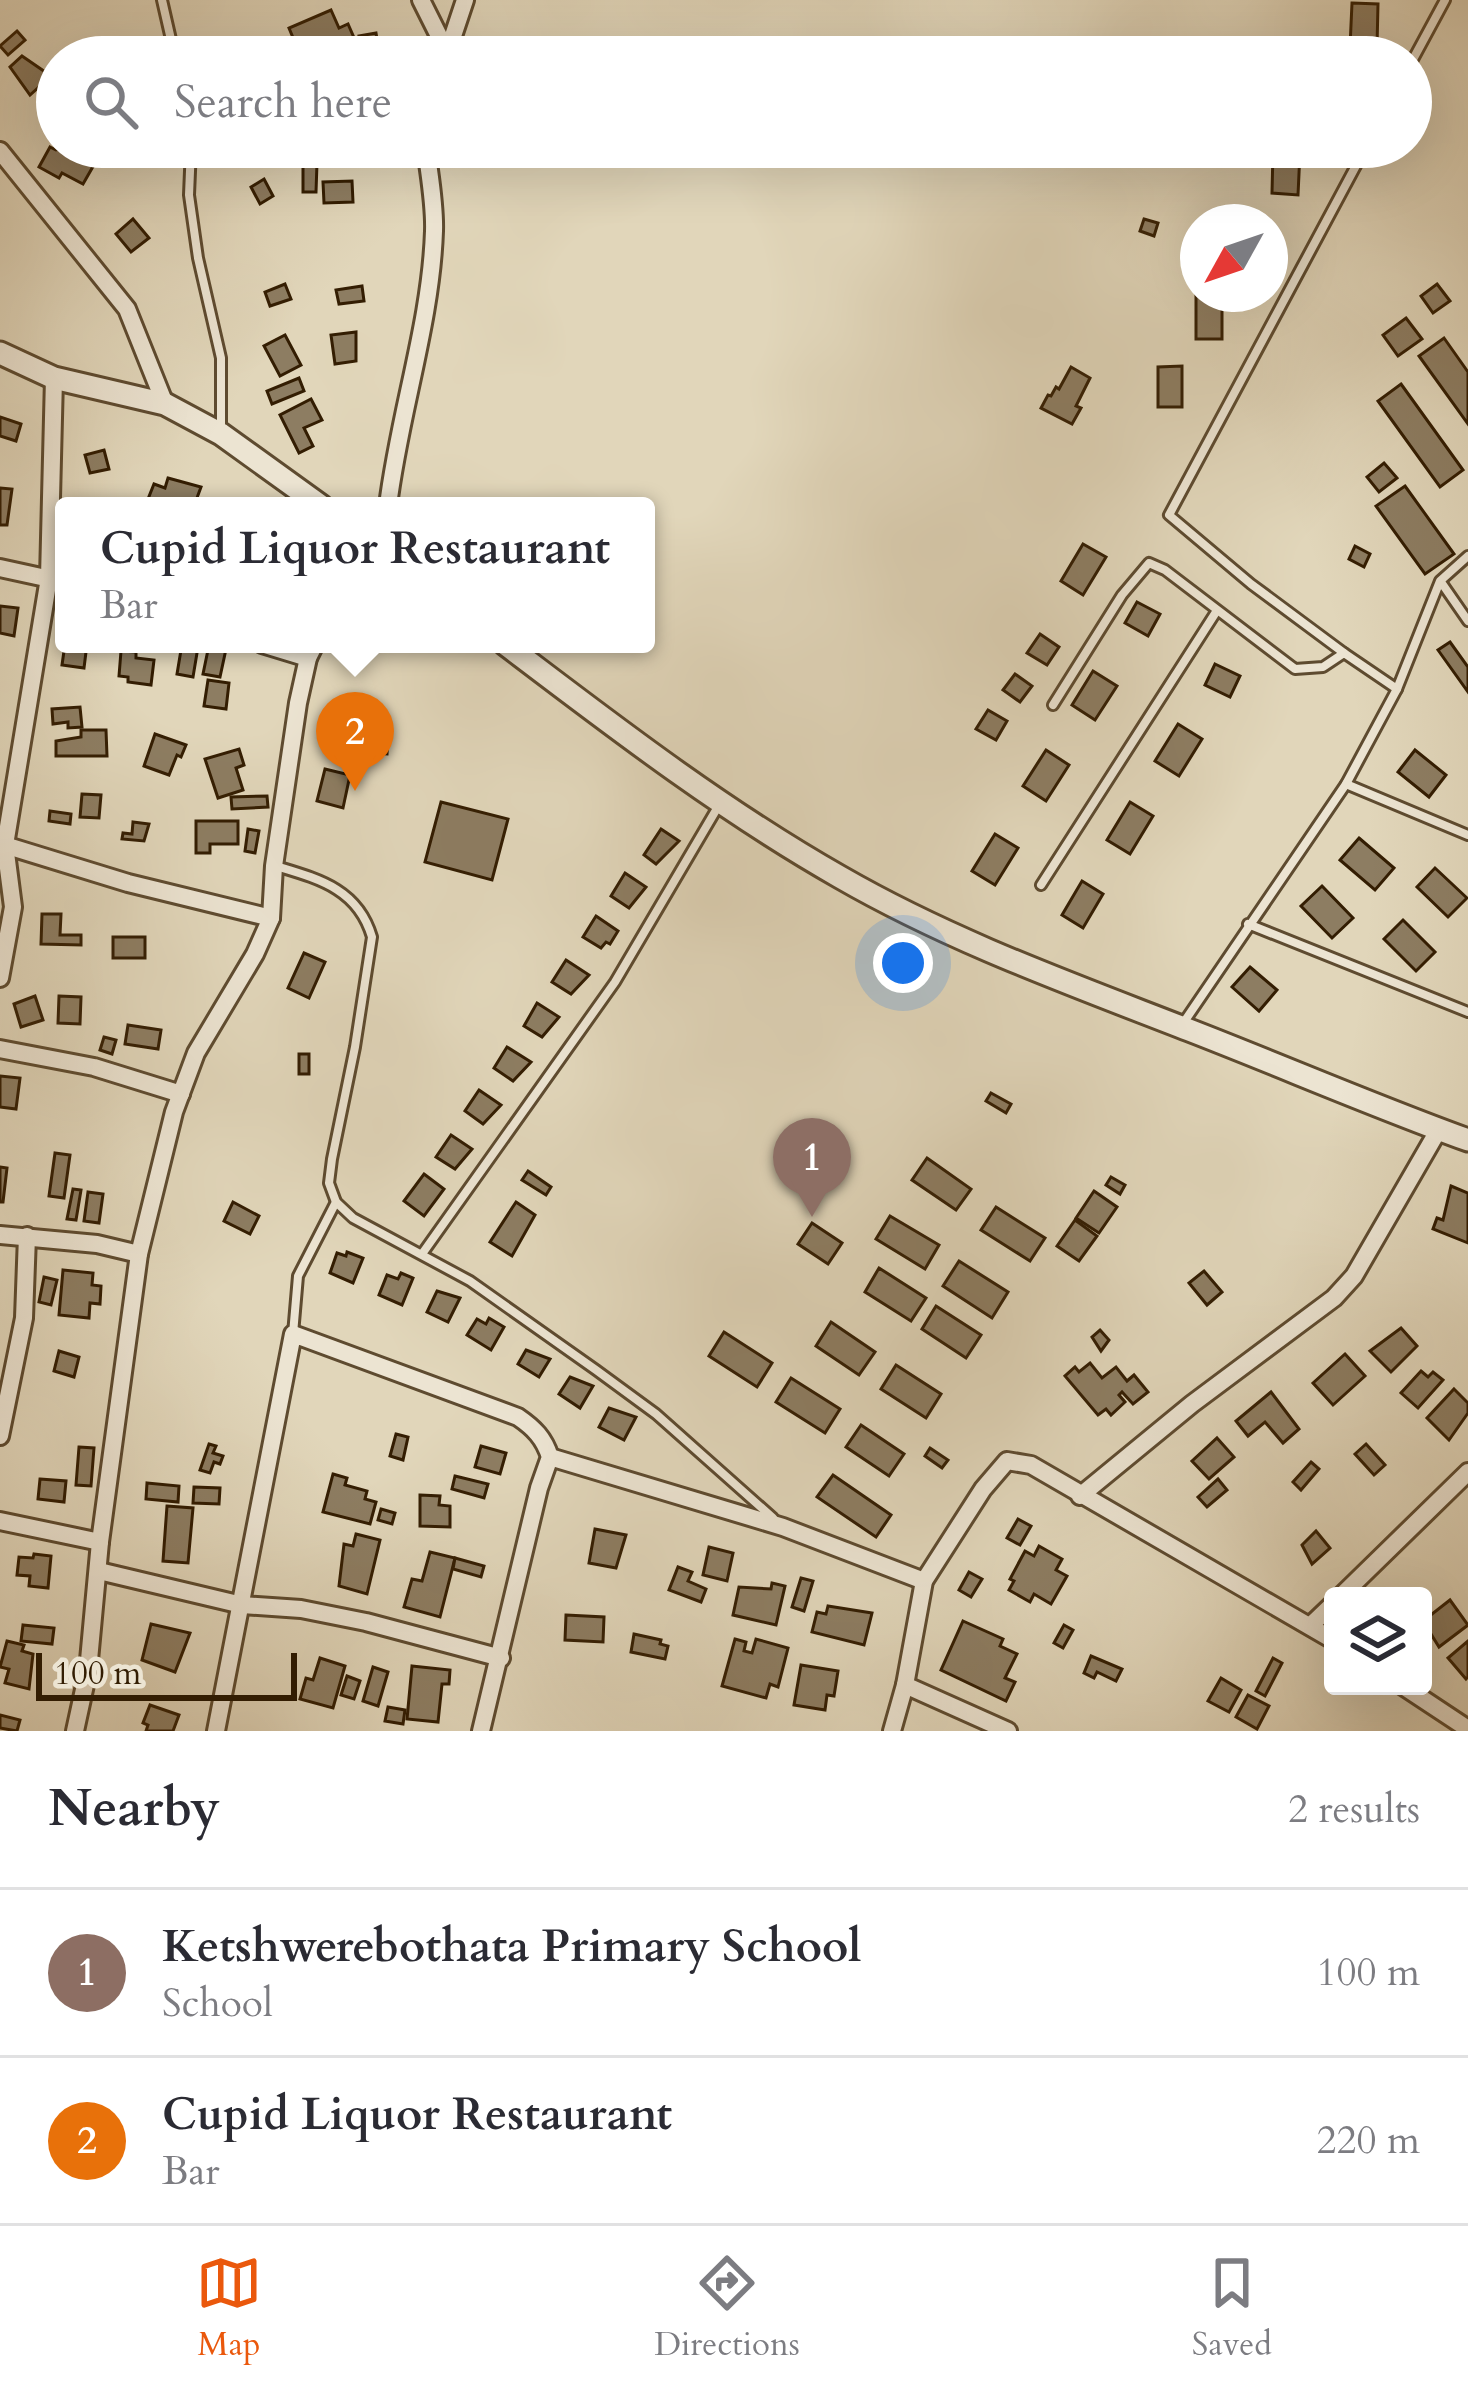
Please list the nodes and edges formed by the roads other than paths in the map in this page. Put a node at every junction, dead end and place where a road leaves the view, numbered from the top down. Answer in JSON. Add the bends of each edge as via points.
{"nodes":[{"id":1,"x":161,"y":0,"type":"edge"},
{"id":2,"x":421,"y":0,"type":"edge"},
{"id":3,"x":465,"y":0,"type":"edge"},
{"id":4,"x":1445,"y":0,"type":"edge"},
{"id":5,"x":170,"y":36,"type":"edge"},
{"id":6,"x":438,"y":36,"type":"edge"},
{"id":7,"x":452,"y":36,"type":"edge"},
{"id":8,"x":1426,"y":36,"type":"edge"},
{"id":9,"x":0,"y":151,"type":"edge"},
{"id":10,"x":190,"y":168,"type":"edge"},
{"id":11,"x":429,"y":168,"type":"edge"},
{"id":12,"x":1355,"y":168,"type":"edge"},
{"id":13,"x":0,"y":353,"type":"edge"},
{"id":14,"x":54,"y":378,"type":"junction"},
{"id":15,"x":165,"y":404,"type":"junction"},
{"id":16,"x":221,"y":434,"type":"junction"},
{"id":17,"x":55,"y":497,"type":"edge"},
{"id":18,"x":308,"y":497,"type":"edge"},
{"id":19,"x":389,"y":497,"type":"edge"},
{"id":20,"x":1468,"y":556,"type":"edge"},
{"id":21,"x":0,"y":568,"type":"edge"},
{"id":22,"x":55,"y":580,"type":"edge"},
{"id":23,"x":1440,"y":581,"type":"junction"},
{"id":24,"x":55,"y":585,"type":"edge"},
{"id":25,"x":1216,"y":612,"type":"junction"},
{"id":26,"x":1468,"y":621,"type":"edge"},
{"id":27,"x":311,"y":653,"type":"edge"},
{"id":28,"x":517,"y":653,"type":"edge"},
{"id":29,"x":1344,"y":653,"type":"junction"},
{"id":30,"x":1397,"y":689,"type":"junction"},
{"id":31,"x":1053,"y":705,"type":"dead end"},
{"id":32,"x":1346,"y":784,"type":"junction"},
{"id":33,"x":722,"y":801,"type":"junction"},
{"id":34,"x":1468,"y":835,"type":"edge"},
{"id":35,"x":2,"y":844,"type":"edge"},
{"id":36,"x":274,"y":866,"type":"junction"},
{"id":37,"x":1041,"y":885,"type":"dead end"},
{"id":38,"x":272,"y":918,"type":"junction"},
{"id":39,"x":1248,"y":924,"type":"junction"},
{"id":40,"x":0,"y":978,"type":"edge"},
{"id":41,"x":1468,"y":1012,"type":"edge"},
{"id":42,"x":1181,"y":1027,"type":"junction"},
{"id":43,"x":0,"y":1048,"type":"edge"},
{"id":44,"x":181,"y":1094,"type":"junction"},
{"id":45,"x":1439,"y":1130,"type":"junction"},
{"id":46,"x":1468,"y":1140,"type":"edge"},
{"id":47,"x":335,"y":1202,"type":"junction"},
{"id":48,"x":0,"y":1235,"type":"edge"},
{"id":49,"x":28,"y":1236,"type":"junction"},
{"id":50,"x":140,"y":1254,"type":"junction"},
{"id":51,"x":422,"y":1254,"type":"junction"},
{"id":52,"x":293,"y":1334,"type":"junction"},
{"id":53,"x":0,"y":1436,"type":"edge"},
{"id":54,"x":550,"y":1457,"type":"junction"},
{"id":55,"x":1468,"y":1472,"type":"edge"},
{"id":56,"x":1080,"y":1496,"type":"junction"},
{"id":57,"x":0,"y":1521,"type":"edge"},
{"id":58,"x":783,"y":1527,"type":"junction"},
{"id":59,"x":100,"y":1542,"type":"junction"},
{"id":60,"x":99,"y":1571,"type":"junction"},
{"id":61,"x":924,"y":1580,"type":"junction"},
{"id":62,"x":1350,"y":1587,"type":"edge"},
{"id":63,"x":242,"y":1605,"type":"junction"},
{"id":64,"x":1324,"y":1612,"type":"edge"},
{"id":65,"x":1310,"y":1625,"type":"junction"},
{"id":66,"x":1324,"y":1634,"type":"edge"},
{"id":67,"x":501,"y":1658,"type":"junction"},
{"id":68,"x":905,"y":1685,"type":"junction"},
{"id":69,"x":1417,"y":1695,"type":"edge"},
{"id":70,"x":1468,"y":1729,"type":"edge"},
{"id":71,"x":75,"y":1731,"type":"edge"},
{"id":72,"x":216,"y":1731,"type":"edge"},
{"id":73,"x":481,"y":1731,"type":"edge"},
{"id":74,"x":892,"y":1731,"type":"edge"},
{"id":75,"x":1008,"y":1731,"type":"edge"}],
"edges":[{"from":1,"to":5,"type":"lane"},
{"from":2,"to":6,"type":"street"},
{"from":3,"to":7,"type":"street"},
{"from":4,"to":8,"type":"lane"},
{"from":9,"to":15,"type":"street","via":[[128,309]]},
{"from":10,"to":16,"type":"lane","via":[[198,258],[221,358]]},
{"from":11,"to":19,"type":"street","via":[[434,229]]},
{"from":12,"to":29,"type":"lane","via":[[1169,515]]},
{"from":13,"to":14,"type":"street"},
{"from":14,"to":15,"type":"street"},
{"from":14,"to":17,"type":"street"},
{"from":15,"to":16,"type":"street"},
{"from":16,"to":18,"type":"street"},
{"from":20,"to":23,"type":"lane"},
{"from":21,"to":22,"type":"street"},
{"from":23,"to":26,"type":"lane"},
{"from":23,"to":30,"type":"lane"},
{"from":24,"to":35,"type":"street"},
{"from":25,"to":29,"type":"lane","via":[[1295,669],[1323,667]]},
{"from":25,"to":31,"type":"lane","via":[[1156,564],[1144,565]]},
{"from":25,"to":37,"type":"lane"},
{"from":27,"to":36,"type":"street"},
{"from":28,"to":33,"type":"street"},
{"from":29,"to":30,"type":"lane"},
{"from":30,"to":32,"type":"lane"},
{"from":32,"to":34,"type":"lane"},
{"from":32,"to":39,"type":"lane"},
{"from":33,"to":42,"type":"street","via":[[925,922]]},
{"from":33,"to":51,"type":"lane","via":[[615,982]]},
{"from":35,"to":38,"type":"street"},
{"from":35,"to":40,"type":"street","via":[[13,907]]},
{"from":36,"to":38,"type":"street"},
{"from":36,"to":47,"type":"lane","via":[[345,892],[372,937],[332,1159]]},
{"from":38,"to":44,"type":"street"},
{"from":39,"to":41,"type":"lane"},
{"from":39,"to":42,"type":"lane"},
{"from":42,"to":45,"type":"street"},
{"from":43,"to":44,"type":"street"},
{"from":44,"to":50,"type":"street"},
{"from":45,"to":46,"type":"street"},
{"from":45,"to":56,"type":"street","via":[[1334,1298]]},
{"from":47,"to":51,"type":"lane"},
{"from":47,"to":52,"type":"lane","via":[[298,1276]]},
{"from":48,"to":49,"type":"street"},
{"from":49,"to":50,"type":"street"},
{"from":49,"to":53,"type":"street","via":[[24,1318]]},
{"from":50,"to":59,"type":"street"},
{"from":51,"to":58,"type":"lane","via":[[656,1414]]},
{"from":52,"to":54,"type":"street","via":[[518,1417]]},
{"from":52,"to":63,"type":"street"},
{"from":54,"to":58,"type":"street"},
{"from":54,"to":67,"type":"street"},
{"from":55,"to":62,"type":"street"},
{"from":56,"to":61,"type":"street","via":[[1031,1465],[1006,1461]]},
{"from":56,"to":65,"type":"street"},
{"from":57,"to":59,"type":"street"},
{"from":58,"to":61,"type":"street"},
{"from":59,"to":60,"type":"street"},
{"from":60,"to":63,"type":"street"},
{"from":60,"to":71,"type":"street"},
{"from":61,"to":68,"type":"street"},
{"from":63,"to":67,"type":"street","via":[[345,1618]]},
{"from":63,"to":72,"type":"street"},
{"from":64,"to":65,"type":"street"},
{"from":65,"to":66,"type":"street"},
{"from":67,"to":73,"type":"street"},
{"from":68,"to":74,"type":"street"},
{"from":68,"to":75,"type":"street"},
{"from":69,"to":70,"type":"street"}]}
